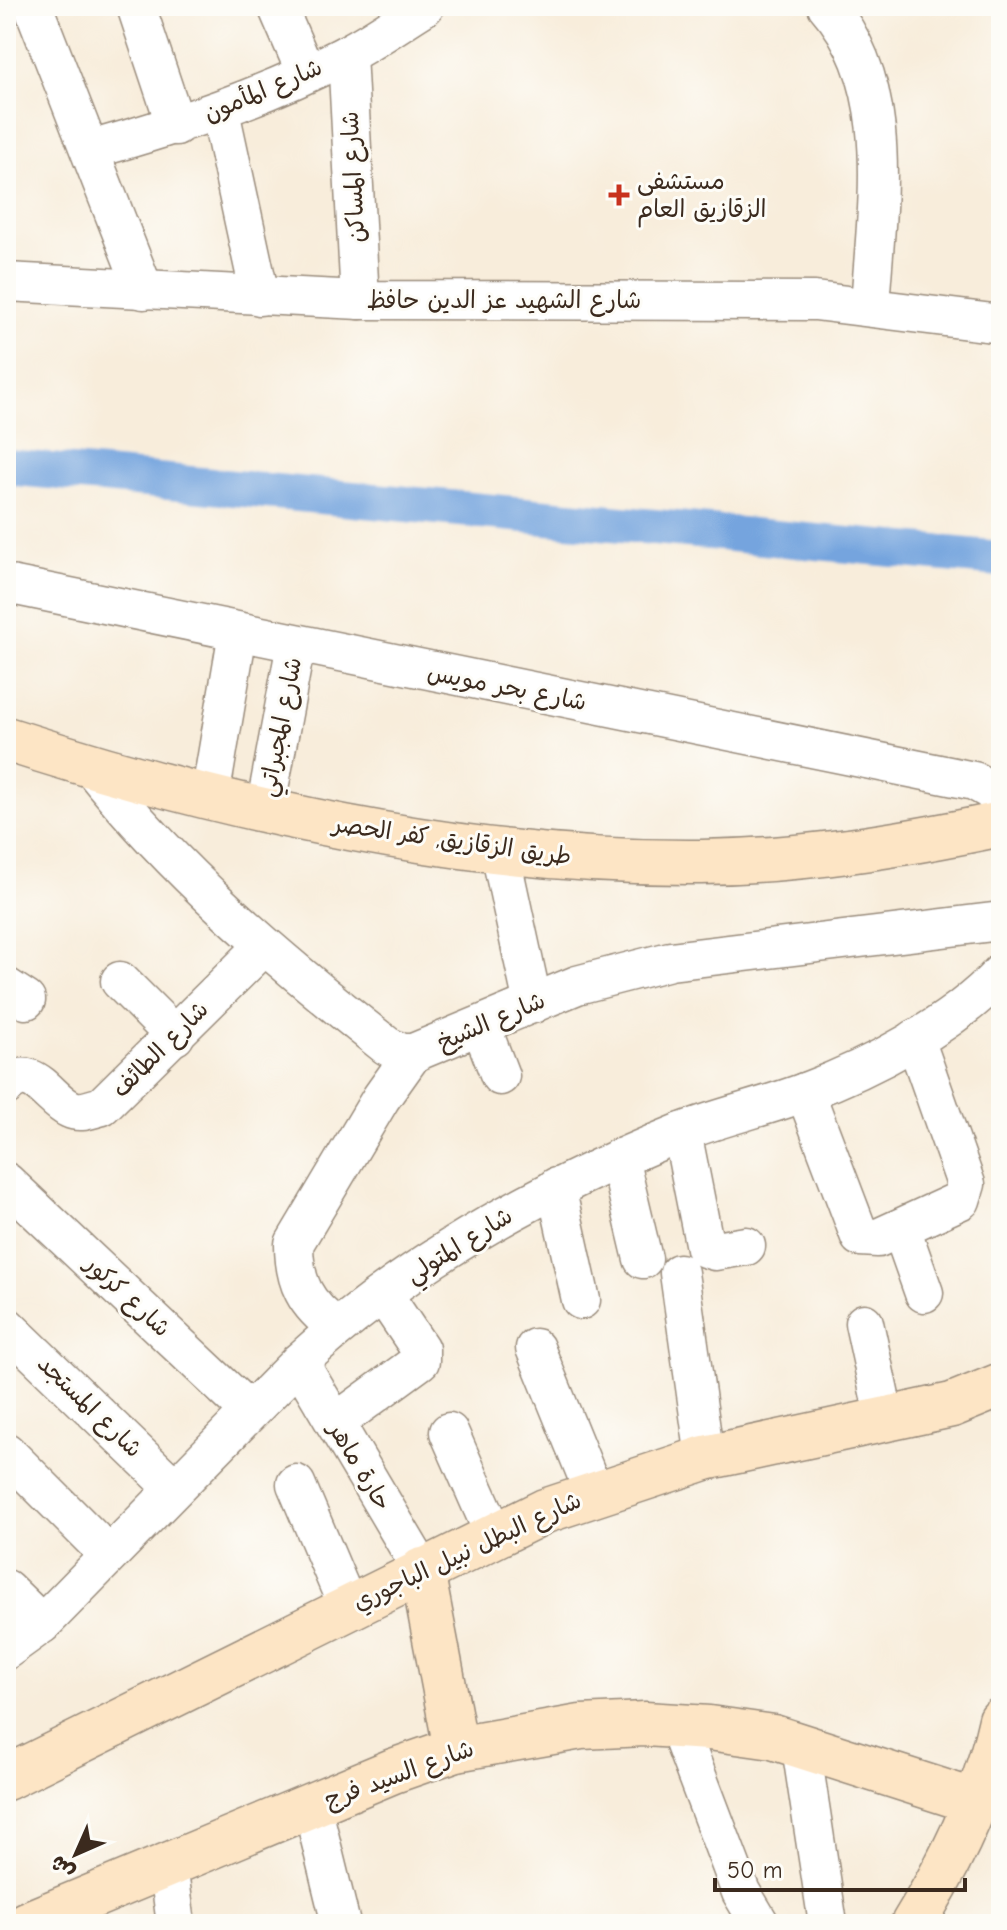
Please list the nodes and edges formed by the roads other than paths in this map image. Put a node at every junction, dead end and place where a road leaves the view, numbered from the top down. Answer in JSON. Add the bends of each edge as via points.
{"nodes":[{"id":1,"x":136,"y":6,"type":"edge"},
{"id":2,"x":277,"y":6,"type":"edge"},
{"id":3,"x":425,"y":6,"type":"edge"},
{"id":4,"x":827,"y":6,"type":"edge"},
{"id":5,"x":24,"y":11,"type":"edge"},
{"id":6,"x":377,"y":20,"type":"edge"},
{"id":7,"x":347,"y":54,"type":"junction"},
{"id":8,"x":306,"y":73,"type":"junction"},
{"id":9,"x":220,"y":111,"type":"junction"},
{"id":10,"x":176,"y":126,"type":"junction"},
{"id":11,"x":90,"y":150,"type":"junction"},
{"id":12,"x":6,"y":282,"type":"edge"},
{"id":13,"x":144,"y":290,"type":"junction"},
{"id":14,"x":260,"y":296,"type":"junction"},
{"id":15,"x":360,"y":300,"type":"junction"},
{"id":16,"x":870,"y":306,"type":"junction"},
{"id":17,"x":1001,"y":324,"type":"edge"},
{"id":18,"x":6,"y":584,"type":"edge"},
{"id":19,"x":238,"y":632,"type":"junction"},
{"id":20,"x":296,"y":644,"type":"junction"},
{"id":21,"x":8,"y":746,"type":"edge"},
{"id":22,"x":89,"y":764,"type":"junction"},
{"id":23,"x":210,"y":797,"type":"junction"},
{"id":24,"x":1001,"y":802,"type":"edge"},
{"id":25,"x":265,"y":810,"type":"junction"},
{"id":26,"x":1001,"y":824,"type":"edge"},
{"id":27,"x":500,"y":852,"type":"junction"},
{"id":28,"x":1001,"y":921,"type":"edge"},
{"id":29,"x":263,"y":947,"type":"junction"},
{"id":30,"x":1001,"y":973,"type":"edge"},
{"id":31,"x":120,"y":981,"type":"dead end"},
{"id":32,"x":533,"y":1004,"type":"junction"},
{"id":33,"x":481,"y":1026,"type":"junction"},
{"id":34,"x":175,"y":1036,"type":"junction"},
{"id":35,"x":915,"y":1039,"type":"junction"},
{"id":36,"x":413,"y":1053,"type":"junction"},
{"id":37,"x":500,"y":1076,"type":"dead end"},
{"id":38,"x":6,"y":1086,"type":"edge"},
{"id":39,"x":805,"y":1092,"type":"junction"},
{"id":40,"x":682,"y":1132,"type":"junction"},
{"id":41,"x":619,"y":1158,"type":"junction"},
{"id":42,"x":6,"y":1182,"type":"edge"},
{"id":43,"x":556,"y":1187,"type":"junction"},
{"id":44,"x":901,"y":1228,"type":"junction"},
{"id":45,"x":746,"y":1246,"type":"dead end"},
{"id":46,"x":643,"y":1259,"type":"dead end"},
{"id":47,"x":679,"y":1273,"type":"dead end"},
{"id":48,"x":924,"y":1293,"type":"dead end"},
{"id":49,"x":383,"y":1294,"type":"junction"},
{"id":50,"x":581,"y":1300,"type":"dead end"},
{"id":51,"x":864,"y":1323,"type":"dead end"},
{"id":52,"x":6,"y":1326,"type":"edge"},
{"id":53,"x":337,"y":1327,"type":"junction"},
{"id":54,"x":535,"y":1348,"type":"dead end"},
{"id":55,"x":299,"y":1362,"type":"junction"},
{"id":56,"x":1001,"y":1385,"type":"edge"},
{"id":57,"x":249,"y":1411,"type":"junction"},
{"id":58,"x":885,"y":1420,"type":"junction"},
{"id":59,"x":335,"y":1423,"type":"junction"},
{"id":60,"x":449,"y":1432,"type":"dead end"},
{"id":61,"x":6,"y":1452,"type":"edge"},
{"id":62,"x":705,"y":1458,"type":"junction"},
{"id":63,"x":296,"y":1484,"type":"dead end"},
{"id":64,"x":173,"y":1487,"type":"junction"},
{"id":65,"x":594,"y":1493,"type":"junction"},
{"id":66,"x":494,"y":1534,"type":"junction"},
{"id":67,"x":109,"y":1555,"type":"junction"},
{"id":68,"x":422,"y":1570,"type":"junction"},
{"id":69,"x":6,"y":1589,"type":"edge"},
{"id":70,"x":348,"y":1607,"type":"junction"},
{"id":71,"x":42,"y":1624,"type":"junction"},
{"id":72,"x":6,"y":1650,"type":"edge"},
{"id":73,"x":1001,"y":1720,"type":"edge"},
{"id":74,"x":678,"y":1726,"type":"junction"},
{"id":75,"x":801,"y":1747,"type":"junction"},
{"id":76,"x":456,"y":1749,"type":"junction"},
{"id":77,"x":6,"y":1778,"type":"edge"},
{"id":78,"x":976,"y":1802,"type":"junction"},
{"id":79,"x":312,"y":1806,"type":"junction"},
{"id":80,"x":168,"y":1864,"type":"junction"},
{"id":81,"x":27,"y":1924,"type":"edge"},
{"id":82,"x":176,"y":1924,"type":"edge"},
{"id":83,"x":341,"y":1924,"type":"edge"},
{"id":84,"x":760,"y":1924,"type":"edge"},
{"id":85,"x":828,"y":1924,"type":"edge"},
{"id":86,"x":913,"y":1924,"type":"edge"}],
"edges":[{"from":1,"to":10,"type":"street"},
{"from":2,"to":8,"type":"street"},
{"from":3,"to":6,"type":"street","name":"شارع المأمون"},
{"from":4,"to":16,"type":"street","via":[[849,39],[877,130]]},
{"from":5,"to":11,"type":"street"},
{"from":6,"to":7,"type":"street","name":"شارع المأمون"},
{"from":7,"to":8,"type":"street","name":"شارع المأمون"},
{"from":7,"to":15,"type":"street","name":"شارع المساكن"},
{"from":8,"to":9,"type":"street","name":"شارع المأمون"},
{"from":9,"to":10,"type":"street","name":"شارع المأمون"},
{"from":9,"to":14,"type":"street"},
{"from":10,"to":11,"type":"street","name":"شارع المأمون"},
{"from":11,"to":13,"type":"street"},
{"from":12,"to":13,"type":"street","name":"شارع الشهيد عز الدين حافظ"},
{"from":13,"to":14,"type":"street","name":"شارع الشهيد عز الدين حافظ"},
{"from":14,"to":15,"type":"street","name":"شارع الشهيد عز الدين حافظ"},
{"from":15,"to":16,"type":"street","name":"شارع الشهيد عز الدين حافظ","via":[[759,300]]},
{"from":16,"to":17,"type":"street","name":"شارع الشهيد عز الدين حافظ"},
{"from":18,"to":19,"type":"street","name":"شارع بحر مويس"},
{"from":19,"to":20,"type":"street","name":"شارع بحر مويس"},
{"from":19,"to":23,"type":"street"},
{"from":20,"to":24,"type":"street","name":"شارع بحر مويس","via":[[974,781]]},
{"from":20,"to":25,"type":"street","name":"شارع المجبراتي"},
{"from":21,"to":22,"type":"main road","name":"طريق الزقازيق, كفر الحصر"},
{"from":22,"to":23,"type":"main road","name":"طريق الزقازيق, كفر الحصر"},
{"from":22,"to":29,"type":"street","name":"شارع الشيخ","via":[[154,843]]},
{"from":23,"to":25,"type":"main road","name":"طريق الزقازيق, كفر الحصر"},
{"from":25,"to":27,"type":"main road","name":"طريق الزقازيق, كفر الحصر"},
{"from":26,"to":27,"type":"main road","name":"طريق الزقازيق, كفر الحصر","via":[[805,857],[601,861]]},
{"from":27,"to":32,"type":"street"},
{"from":28,"to":32,"type":"street","name":"شارع الشيخ","via":[[670,961],[623,971]]},
{"from":29,"to":34,"type":"street","name":"شارع الطائف"},
{"from":29,"to":36,"type":"street","name":"شارع الشيخ","via":[[387,1046]]},
{"from":30,"to":35,"type":"street","name":"شارع المتولي"},
{"from":31,"to":34,"type":"street"},
{"from":32,"to":33,"type":"street","name":"شارع الشيخ"},
{"from":33,"to":36,"type":"street","name":"شارع الشيخ"},
{"from":33,"to":37,"type":"street"},
{"from":34,"to":38,"type":"street","name":"شارع الطائف","via":[[115,1096],[86,1111],[71,1109],[30,1078],[19,1077]]},
{"from":35,"to":39,"type":"street","name":"شارع المتولي"},
{"from":35,"to":44,"type":"street","via":[[966,1190],[961,1200]]},
{"from":36,"to":53,"type":"street","via":[[294,1244],[302,1294],[318,1315]]},
{"from":39,"to":40,"type":"street","name":"شارع المتولي"},
{"from":39,"to":44,"type":"street","via":[[854,1229],[868,1240]]},
{"from":40,"to":41,"type":"street","name":"شارع المتولي"},
{"from":40,"to":45,"type":"street","via":[[705,1248]]},
{"from":41,"to":43,"type":"street","name":"شارع المتولي"},
{"from":41,"to":46,"type":"street"},
{"from":42,"to":57,"type":"street","name":"شارع كركور"},
{"from":43,"to":49,"type":"street","name":"شارع المتولي","via":[[487,1224]]},
{"from":43,"to":50,"type":"street"},
{"from":44,"to":48,"type":"street"},
{"from":47,"to":62,"type":"street"},
{"from":49,"to":53,"type":"street","name":"شارع المتولي"},
{"from":49,"to":59,"type":"street","via":[[420,1349],[420,1361]]},
{"from":51,"to":58,"type":"street"},
{"from":52,"to":64,"type":"street","name":"شارع المستجد"},
{"from":53,"to":55,"type":"street","name":"شارع المتولي"},
{"from":54,"to":65,"type":"street"},
{"from":55,"to":57,"type":"street","name":"شارع المتولي"},
{"from":55,"to":59,"type":"street","name":"حارة ماهر"},
{"from":56,"to":58,"type":"main road","name":"شارع البطل نبيل الباجوري","via":[[952,1405]]},
{"from":57,"to":64,"type":"street","name":"شارع المتولي"},
{"from":58,"to":62,"type":"main road","name":"شارع البطل نبيل الباجوري"},
{"from":59,"to":68,"type":"street","name":"حارة ماهر"},
{"from":60,"to":66,"type":"street"},
{"from":61,"to":67,"type":"street"},
{"from":62,"to":65,"type":"main road","name":"شارع البطل نبيل الباجوري"},
{"from":63,"to":70,"type":"street"},
{"from":64,"to":67,"type":"street","name":"شارع المتولي"},
{"from":65,"to":66,"type":"main road","name":"شارع البطل نبيل الباجوري"},
{"from":66,"to":68,"type":"main road","name":"شارع البطل نبيل الباجوري"},
{"from":67,"to":71,"type":"street","name":"شارع المتولي"},
{"from":68,"to":70,"type":"main road","name":"شارع البطل نبيل الباجوري"},
{"from":68,"to":76,"type":"main road"},
{"from":69,"to":71,"type":"street"},
{"from":70,"to":77,"type":"main road","name":"شارع البطل نبيل الباجوري"},
{"from":71,"to":72,"type":"street","name":"شارع المتولي"},
{"from":73,"to":78,"type":"main road"},
{"from":74,"to":75,"type":"main road","name":"شارع السيد فرج","via":[[773,1737]]},
{"from":74,"to":76,"type":"main road","name":"شارع السيد فرج","via":[[581,1727]]},
{"from":74,"to":84,"type":"street","via":[[741,1892]]},
{"from":75,"to":78,"type":"main road","name":"شارع السيد فرج"},
{"from":75,"to":85,"type":"street"},
{"from":76,"to":79,"type":"main road","name":"شارع السيد فرج"},
{"from":78,"to":86,"type":"main road","via":[[943,1875]]},
{"from":79,"to":80,"type":"main road","name":"شارع السيد فرج"},
{"from":79,"to":83,"type":"street"},
{"from":80,"to":81,"type":"main road","name":"شارع السيد فرج"},
{"from":80,"to":82,"type":"street"}]}
